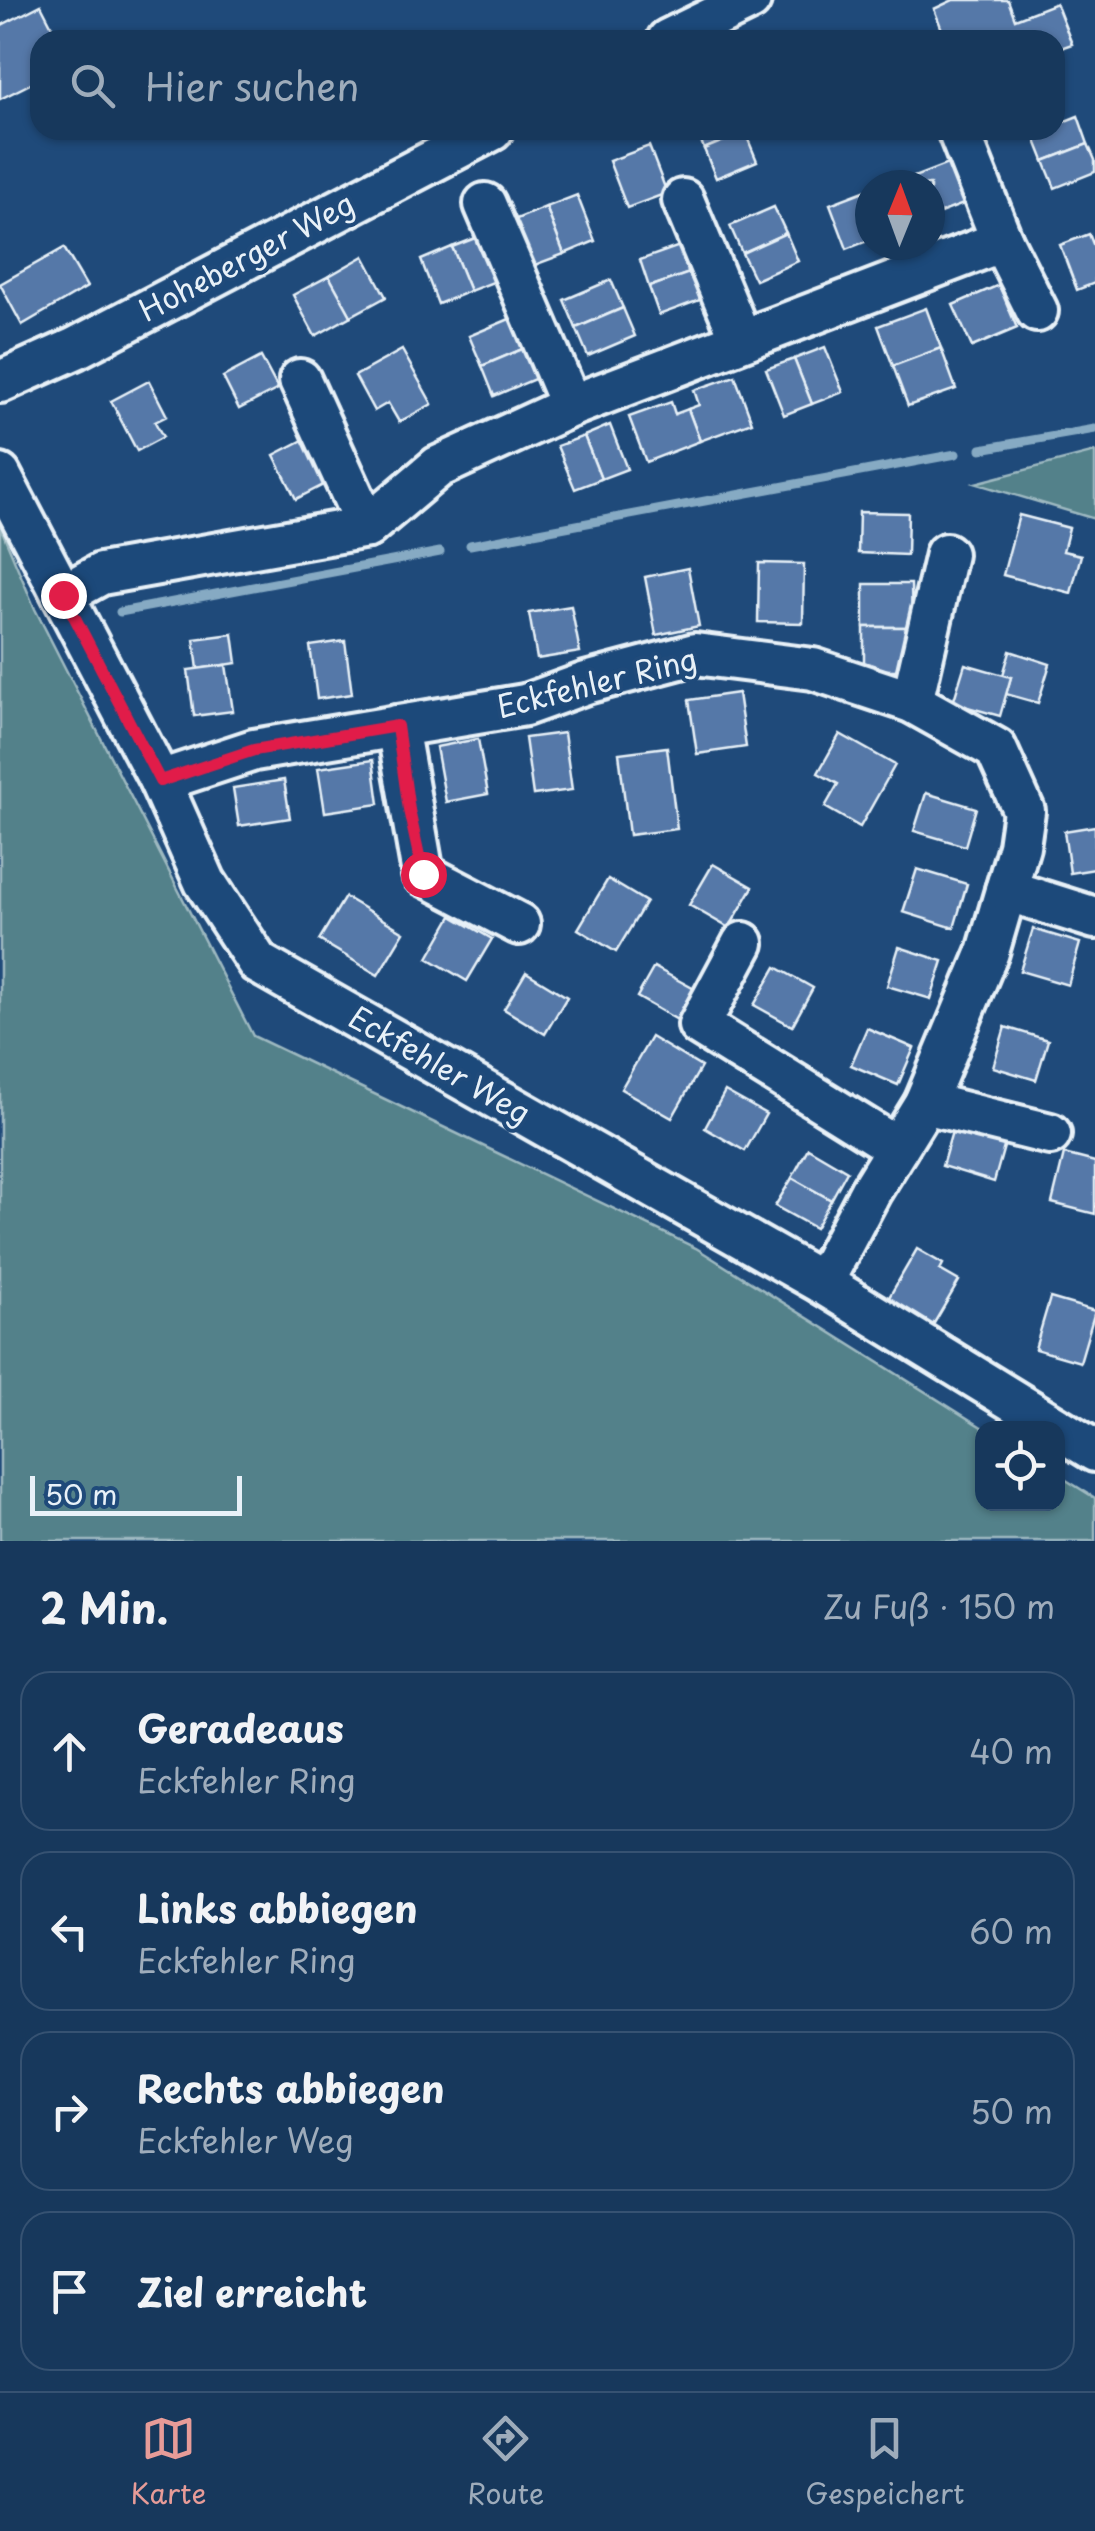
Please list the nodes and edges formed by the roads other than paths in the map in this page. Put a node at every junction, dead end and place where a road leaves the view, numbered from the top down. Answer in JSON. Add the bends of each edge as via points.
{"nodes":[{"id":1,"x":750,"y":0,"type":"edge"},
{"id":2,"x":688,"y":30,"type":"edge"},
{"id":3,"x":473,"y":140,"type":"edge"},
{"id":4,"x":962,"y":140,"type":"edge"},
{"id":5,"x":684,"y":200,"type":"dead end"},
{"id":6,"x":486,"y":204,"type":"dead end"},
{"id":7,"x":1002,"y":240,"type":"junction"},
{"id":8,"x":1038,"y":311,"type":"dead end"},
{"id":9,"x":741,"y":339,"type":"junction"},
{"id":10,"x":300,"y":380,"type":"dead end"},
{"id":11,"x":0,"y":382,"type":"edge"},
{"id":12,"x":571,"y":406,"type":"junction"},
{"id":13,"x":0,"y":475,"type":"edge"},
{"id":14,"x":367,"y":527,"type":"junction"},
{"id":15,"x":946,"y":554,"type":"dead end"},
{"id":16,"x":63,"y":595,"type":"junction"},
{"id":17,"x":912,"y":702,"type":"junction"},
{"id":18,"x":397,"y":726,"type":"junction"},
{"id":19,"x":160,"y":781,"type":"junction"},
{"id":20,"x":1006,"y":890,"type":"junction"},
{"id":21,"x":1095,"y":918,"type":"edge"},
{"id":22,"x":518,"y":924,"type":"dead end"},
{"id":23,"x":743,"y":943,"type":"dead end"},
{"id":24,"x":925,"y":1103,"type":"junction"},
{"id":25,"x":1050,"y":1134,"type":"dead end"},
{"id":26,"x":898,"y":1148,"type":"junction"},
{"id":27,"x":822,"y":1283,"type":"junction"},
{"id":28,"x":1095,"y":1450,"type":"edge"}],
"edges":[{"from":1,"to":2,"type":"street"},
{"from":3,"to":11,"type":"street","name":"Hoheberger Weg"},
{"from":4,"to":7,"type":"street"},
{"from":5,"to":9,"type":"street"},
{"from":6,"to":12,"type":"street"},
{"from":7,"to":8,"type":"street"},
{"from":7,"to":9,"type":"street"},
{"from":9,"to":12,"type":"street"},
{"from":10,"to":14,"type":"street"},
{"from":12,"to":14,"type":"street","via":[[438,467]]},
{"from":13,"to":16,"type":"street","name":"Eckfehler Weg"},
{"from":14,"to":16,"type":"street","via":[[101,574]]},
{"from":15,"to":17,"type":"street"},
{"from":16,"to":19,"type":"street","name":"Eckfehler Weg"},
{"from":17,"to":18,"type":"street","name":"Eckfehler Ring","via":[[813,668],[695,654],[525,705]]},
{"from":17,"to":20,"type":"street","name":"Eckfehler Ring","via":[[996,749],[1024,812]]},
{"from":18,"to":19,"type":"street","name":"Eckfehler Ring","via":[[254,750]]},
{"from":18,"to":22,"type":"street","via":[[423,874]]},
{"from":19,"to":27,"type":"street","name":"Eckfehler Weg","via":[[205,882],[258,963]]},
{"from":20,"to":21,"type":"street"},
{"from":20,"to":24,"type":"street","name":"Eckfehler Ring","via":[[988,952]]},
{"from":23,"to":26,"type":"street","via":[[699,1026]]},
{"from":24,"to":25,"type":"street"},
{"from":24,"to":26,"type":"street","name":"Eckfehler Ring"},
{"from":26,"to":27,"type":"street","name":"Eckfehler Ring"},
{"from":27,"to":28,"type":"street","name":"Eckfehler Weg"}]}
